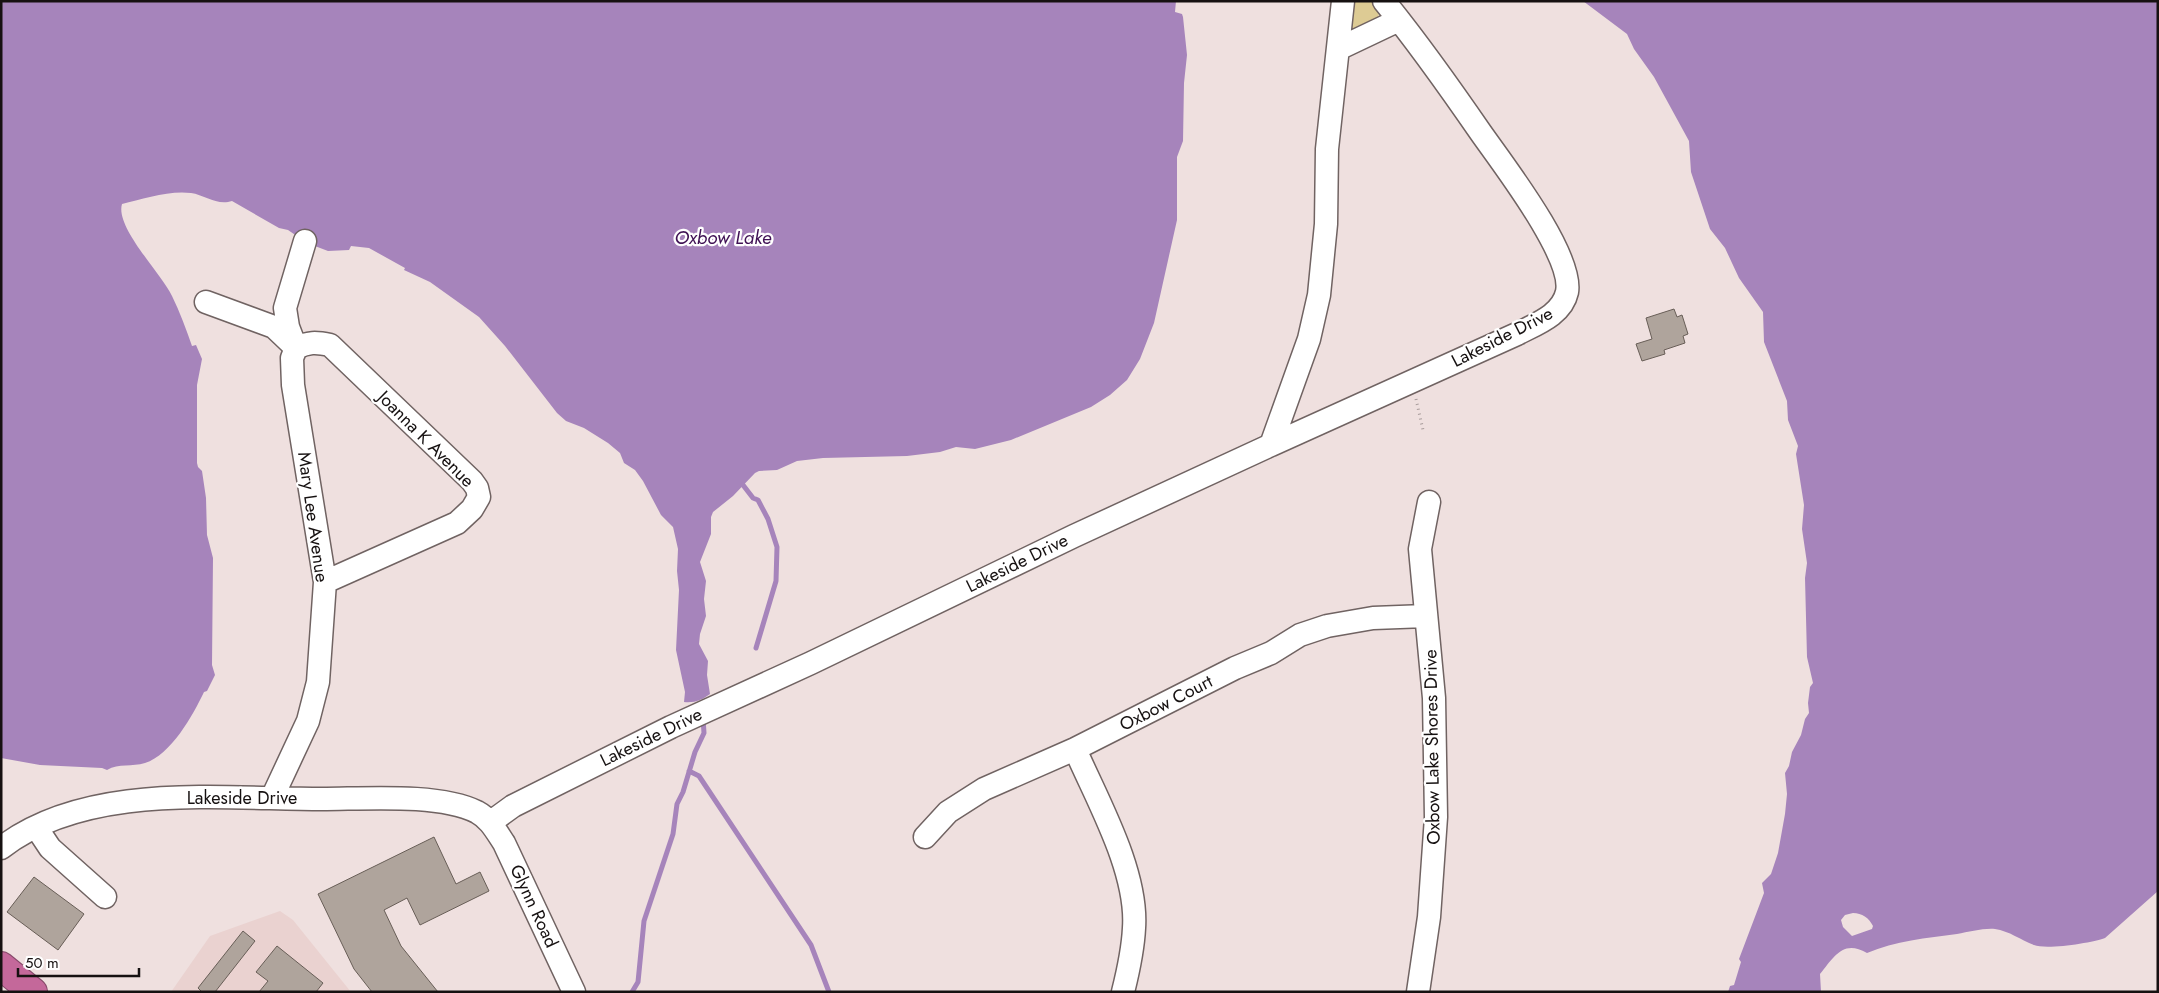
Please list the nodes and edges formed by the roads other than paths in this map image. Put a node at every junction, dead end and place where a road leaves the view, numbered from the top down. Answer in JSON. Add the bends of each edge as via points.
{"nodes":[{"id":1,"x":1343,"y":1,"type":"edge"},
{"id":2,"x":1384,"y":1,"type":"edge"},
{"id":3,"x":1399,"y":20,"type":"junction"},
{"id":4,"x":1338,"y":49,"type":"junction"},
{"id":5,"x":305,"y":241,"type":"dead end"},
{"id":6,"x":206,"y":302,"type":"dead end"},
{"id":7,"x":296,"y":348,"type":"junction"},
{"id":8,"x":1271,"y":445,"type":"junction"},
{"id":9,"x":1429,"y":502,"type":"dead end"},
{"id":10,"x":324,"y":582,"type":"junction"},
{"id":11,"x":1426,"y":616,"type":"junction"},
{"id":12,"x":1074,"y":749,"type":"junction"},
{"id":13,"x":272,"y":798,"type":"junction"},
{"id":14,"x":491,"y":822,"type":"junction"},
{"id":15,"x":36,"y":827,"type":"junction"},
{"id":16,"x":925,"y":837,"type":"dead end"},
{"id":17,"x":1,"y":848,"type":"edge"},
{"id":18,"x":105,"y":897,"type":"dead end"},
{"id":19,"x":1,"y":966,"type":"edge"},
{"id":20,"x":33,"y":992,"type":"edge"},
{"id":21,"x":574,"y":992,"type":"edge"},
{"id":22,"x":1123,"y":992,"type":"edge"},
{"id":23,"x":1418,"y":992,"type":"edge"}],
"edges":[{"from":1,"to":4,"type":"street"},
{"from":2,"to":3,"type":"street","name":"Lakeside Drive"},
{"from":3,"to":4,"type":"street"},
{"from":3,"to":8,"type":"street","name":"Lakeside Drive","via":[[1518,184],[1549,235],[1564,270],[1567,290],[1562,306],[1551,316],[1517,334]]},
{"from":4,"to":8,"type":"street","via":[[1327,149],[1326,224],[1319,295],[1309,339]]},
{"from":5,"to":7,"type":"street","via":[[285,308]]},
{"from":6,"to":7,"type":"street","via":[[274,327]]},
{"from":7,"to":10,"type":"street","name":"Mary Lee Avenue","via":[[292,358],[293,385]]},
{"from":7,"to":10,"type":"street","name":"Joanna K Avenue","via":[[306,343],[330,344],[472,481],[479,497],[457,523]]},
{"from":8,"to":14,"type":"street","name":"Lakeside Drive","via":[[671,727],[513,806]]},
{"from":9,"to":11,"type":"street","name":"Oxbow Lake Shores Drive","via":[[1420,549]]},
{"from":10,"to":13,"type":"street","name":"Mary Lee Avenue","via":[[318,682],[308,721]]},
{"from":11,"to":12,"type":"street","name":"Oxbow Court","via":[[1373,618],[1327,626],[1300,635],[1271,653]]},
{"from":11,"to":23,"type":"street","name":"Oxbow Lake Shores Drive","via":[[1434,698],[1436,817],[1429,917]]},
{"from":12,"to":16,"type":"street","name":"Oxbow Court","via":[[984,789],[948,812]]},
{"from":12,"to":22,"type":"street","via":[[1122,856],[1131,890],[1134,927]]},
{"from":13,"to":14,"type":"street","name":"Lakeside Drive","via":[[394,798],[444,802],[469,809]]},
{"from":13,"to":15,"type":"street","name":"Lakeside Drive","via":[[166,798],[110,804],[56,818]]},
{"from":14,"to":21,"type":"street","name":"Glynn Road","via":[[516,866]]},
{"from":15,"to":17,"type":"street","name":"Lakeside Drive"},
{"from":15,"to":18,"type":"street","via":[[50,848]]},
{"from":19,"to":20,"type":"highway"}]}
